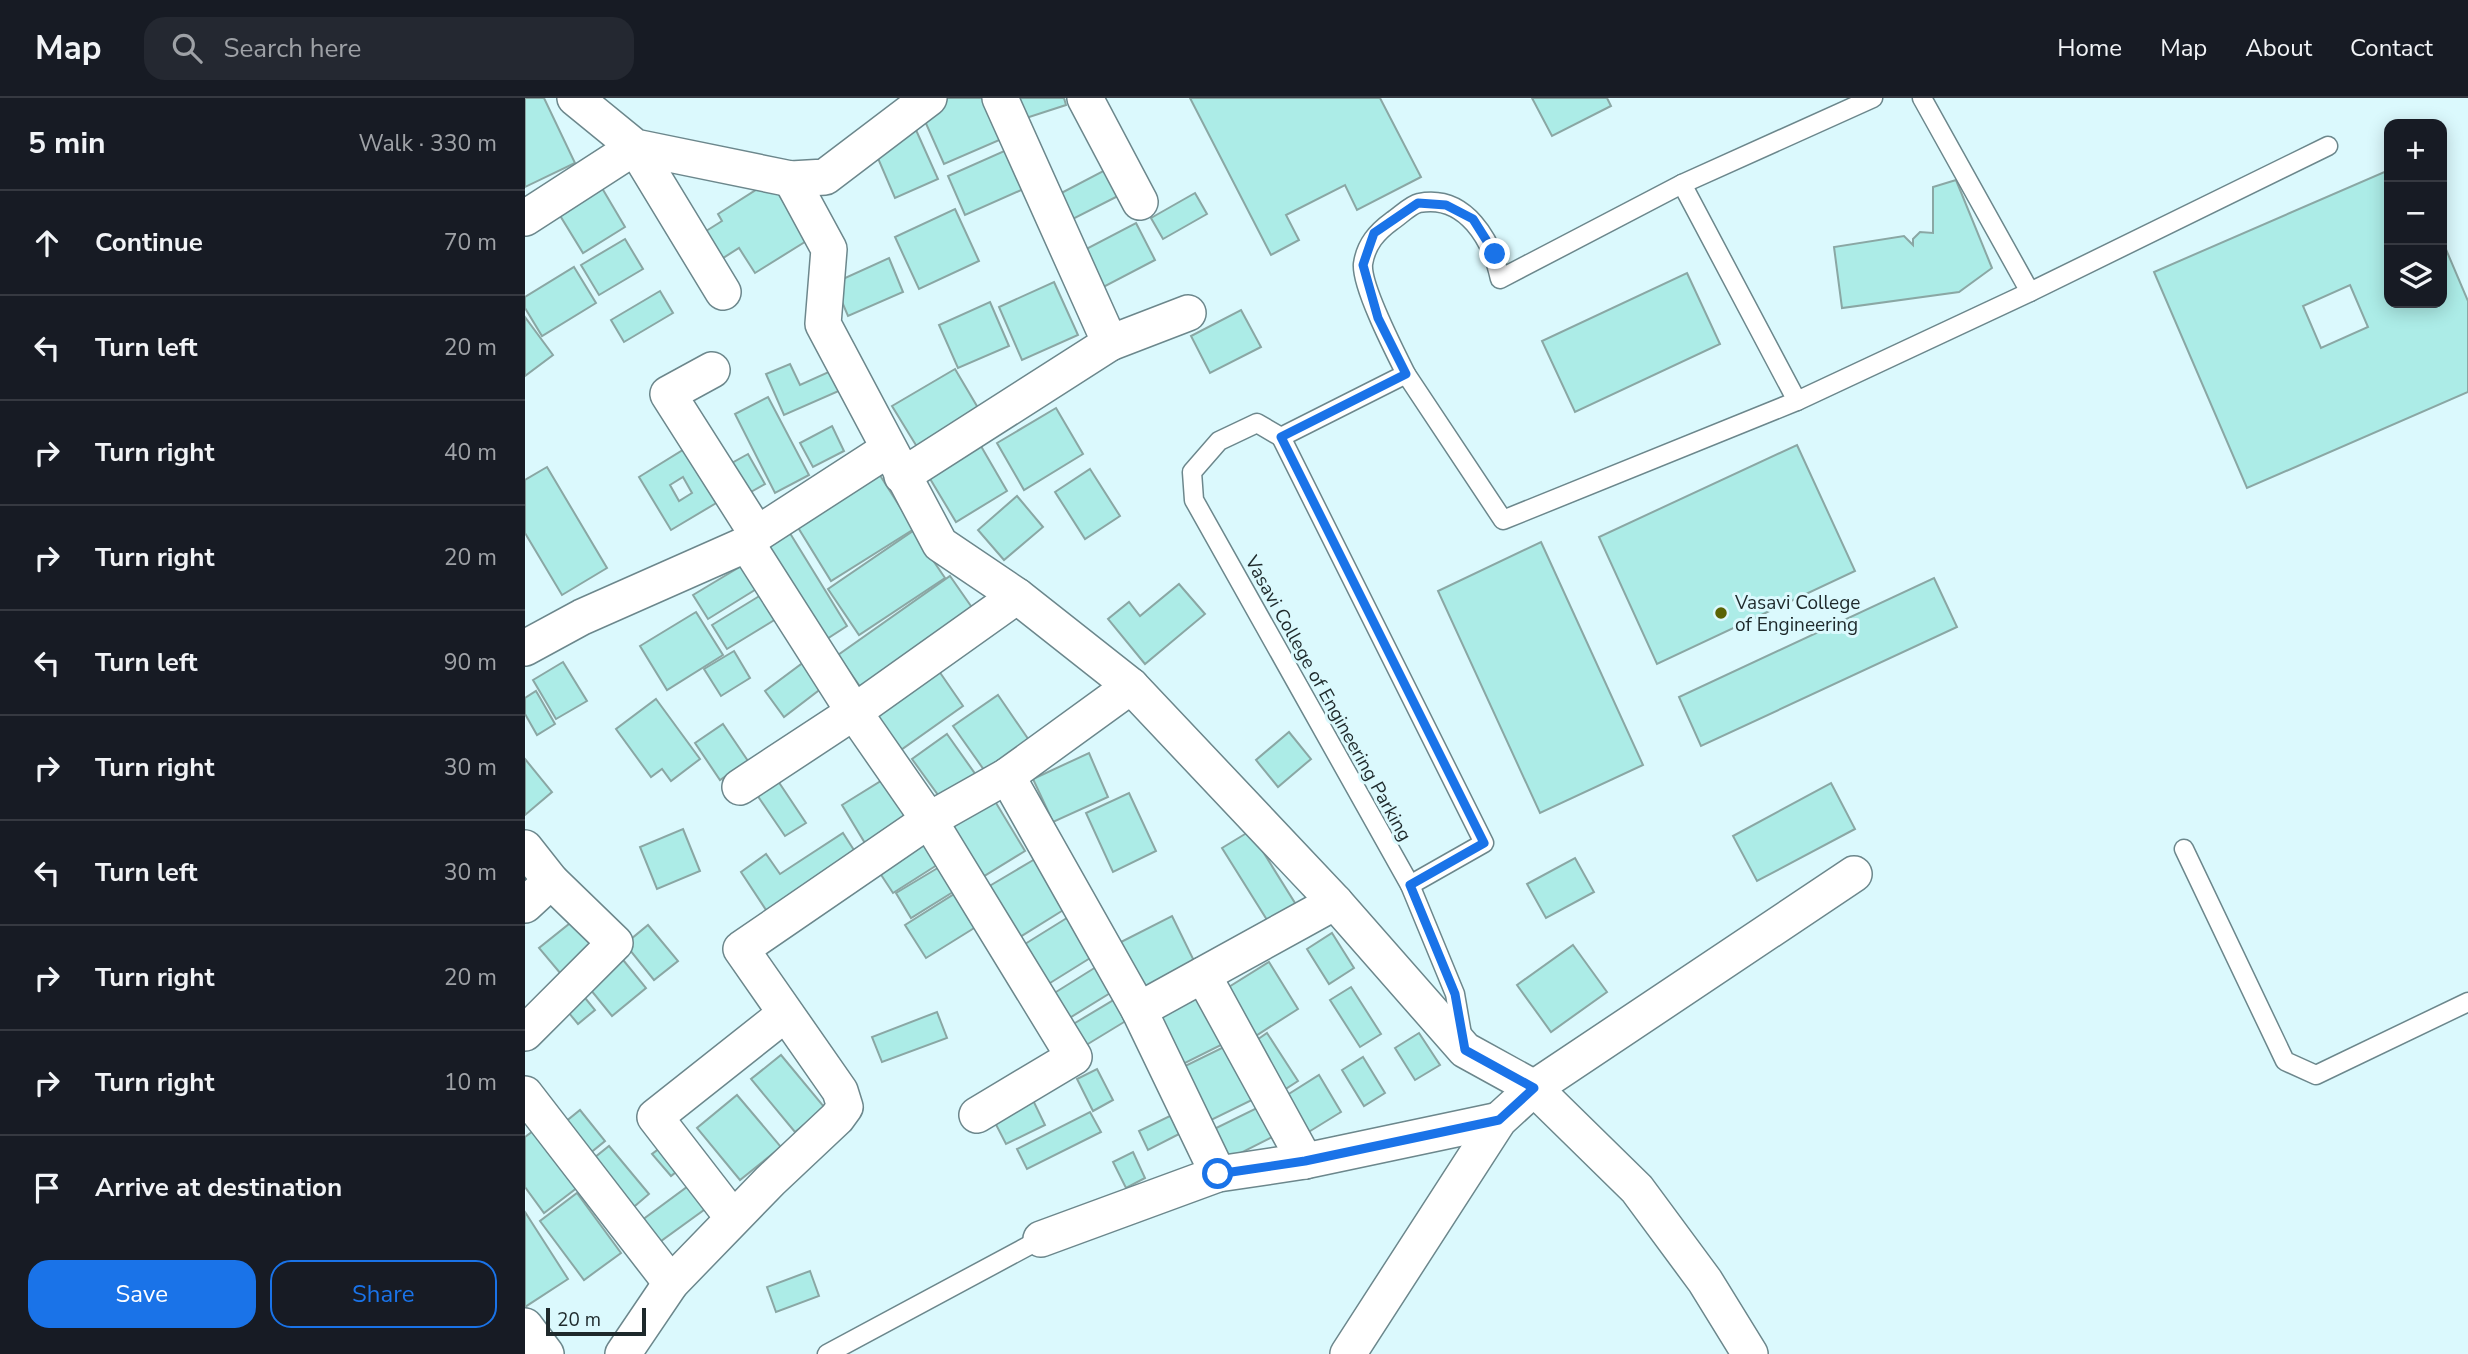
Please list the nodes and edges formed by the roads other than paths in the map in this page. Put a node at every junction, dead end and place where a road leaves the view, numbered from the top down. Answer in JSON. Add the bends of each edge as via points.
{"nodes":[{"id":1,"x":575,"y":98,"type":"edge"},
{"id":2,"x":929,"y":98,"type":"edge"},
{"id":3,"x":1000,"y":98,"type":"edge"},
{"id":4,"x":1085,"y":98,"type":"edge"},
{"id":5,"x":1873,"y":98,"type":"edge"},
{"id":6,"x":1922,"y":98,"type":"edge"},
{"id":7,"x":2328,"y":146,"type":"dead end"},
{"id":8,"x":635,"y":147,"type":"junction"},
{"id":9,"x":791,"y":179,"type":"junction"},
{"id":10,"x":1682,"y":184,"type":"junction"},
{"id":11,"x":1140,"y":202,"type":"dead end"},
{"id":12,"x":525,"y":218,"type":"edge"},
{"id":13,"x":723,"y":292,"type":"dead end"},
{"id":14,"x":2031,"y":292,"type":"junction"},
{"id":15,"x":1188,"y":313,"type":"dead end"},
{"id":16,"x":1110,"y":343,"type":"junction"},
{"id":17,"x":712,"y":370,"type":"dead end"},
{"id":18,"x":1406,"y":374,"type":"junction"},
{"id":19,"x":1797,"y":401,"type":"junction"},
{"id":20,"x":1281,"y":437,"type":"junction"},
{"id":21,"x":894,"y":463,"type":"junction"},
{"id":22,"x":752,"y":539,"type":"junction"},
{"id":23,"x":1017,"y":596,"type":"junction"},
{"id":24,"x":525,"y":648,"type":"edge"},
{"id":25,"x":1131,"y":686,"type":"junction"},
{"id":26,"x":854,"y":712,"type":"junction"},
{"id":27,"x":1007,"y":776,"type":"junction"},
{"id":28,"x":740,"y":787,"type":"dead end"},
{"id":29,"x":929,"y":820,"type":"junction"},
{"id":30,"x":525,"y":848,"type":"edge"},
{"id":31,"x":2184,"y":849,"type":"dead end"},
{"id":32,"x":1854,"y":874,"type":"dead end"},
{"id":33,"x":551,"y":881,"type":"junction"},
{"id":34,"x":1410,"y":885,"type":"junction"},
{"id":35,"x":1335,"y":902,"type":"junction"},
{"id":36,"x":525,"y":905,"type":"edge"},
{"id":37,"x":1203,"y":975,"type":"junction"},
{"id":38,"x":2468,"y":1002,"type":"edge"},
{"id":39,"x":1139,"y":1010,"type":"junction"},
{"id":40,"x":785,"y":1014,"type":"junction"},
{"id":41,"x":525,"y":1033,"type":"edge"},
{"id":42,"x":1465,"y":1050,"type":"junction"},
{"id":43,"x":1534,"y":1088,"type":"junction"},
{"id":44,"x":525,"y":1094,"type":"edge"},
{"id":45,"x":977,"y":1115,"type":"dead end"},
{"id":46,"x":1499,"y":1120,"type":"junction"},
{"id":47,"x":1305,"y":1161,"type":"junction"},
{"id":48,"x":1218,"y":1174,"type":"junction"},
{"id":49,"x":733,"y":1218,"type":"junction"},
{"id":50,"x":1041,"y":1239,"type":"joint"},
{"id":51,"x":671,"y":1283,"type":"junction"},
{"id":52,"x":525,"y":1326,"type":"edge"},
{"id":53,"x":545,"y":1354,"type":"edge"},
{"id":54,"x":623,"y":1354,"type":"edge"},
{"id":55,"x":827,"y":1354,"type":"edge"},
{"id":56,"x":1348,"y":1354,"type":"edge"},
{"id":57,"x":1750,"y":1354,"type":"edge"}],
"edges":[{"from":1,"to":8,"type":"street"},
{"from":2,"to":9,"type":"street","via":[[825,177]]},
{"from":3,"to":16,"type":"street"},
{"from":4,"to":11,"type":"street"},
{"from":5,"to":10,"type":"lane"},
{"from":6,"to":14,"type":"lane"},
{"from":7,"to":14,"type":"lane"},
{"from":8,"to":9,"type":"street"},
{"from":8,"to":12,"type":"street"},
{"from":8,"to":13,"type":"street"},
{"from":9,"to":21,"type":"street","via":[[829,249],[823,324]]},
{"from":10,"to":18,"type":"lane","via":[[1500,279],[1495,254],[1473,219],[1446,205],[1418,203],[1374,233],[1363,265],[1378,318]]},
{"from":10,"to":19,"type":"lane"},
{"from":14,"to":19,"type":"lane"},
{"from":15,"to":16,"type":"street"},
{"from":16,"to":21,"type":"street"},
{"from":17,"to":22,"type":"street","via":[[668,394]]},
{"from":18,"to":19,"type":"lane","via":[[1503,520]]},
{"from":18,"to":20,"type":"lane"},
{"from":20,"to":34,"type":"lane","via":[[1484,843]]},
{"from":20,"to":34,"type":"lane","name":"Vasavi College of Engineering Parking","via":[[1257,423],[1219,441],[1192,472],[1194,500]]},
{"from":21,"to":22,"type":"street"},
{"from":21,"to":23,"type":"street","via":[[940,544]]},
{"from":22,"to":24,"type":"street"},
{"from":22,"to":26,"type":"street"},
{"from":23,"to":25,"type":"street"},
{"from":23,"to":26,"type":"street"},
{"from":25,"to":27,"type":"street"},
{"from":25,"to":35,"type":"street"},
{"from":26,"to":28,"type":"street"},
{"from":26,"to":29,"type":"street"},
{"from":27,"to":29,"type":"street"},
{"from":27,"to":39,"type":"street"},
{"from":29,"to":40,"type":"street","via":[[741,949]]},
{"from":29,"to":45,"type":"street","via":[[1074,1057]]},
{"from":30,"to":33,"type":"street"},
{"from":31,"to":38,"type":"lane","via":[[2285,1061],[2316,1075]]},
{"from":32,"to":43,"type":"street"},
{"from":33,"to":36,"type":"street"},
{"from":33,"to":41,"type":"street","via":[[615,943]]},
{"from":34,"to":42,"type":"lane","name":"Vasavi College of Engineering Parking","via":[[1455,994]]},
{"from":35,"to":37,"type":"street"},
{"from":35,"to":42,"type":"street"},
{"from":37,"to":39,"type":"street"},
{"from":37,"to":47,"type":"street"},
{"from":39,"to":48,"type":"street"},
{"from":40,"to":49,"type":"street","via":[[840,1091],[845,1107]]},
{"from":40,"to":49,"type":"street","via":[[655,1117]]},
{"from":42,"to":43,"type":"street"},
{"from":43,"to":46,"type":"street"},
{"from":43,"to":57,"type":"street","via":[[1637,1189],[1705,1281]]},
{"from":44,"to":51,"type":"street"},
{"from":46,"to":47,"type":"street"},
{"from":46,"to":56,"type":"street"},
{"from":47,"to":48,"type":"street"},
{"from":48,"to":50,"type":"street"},
{"from":49,"to":51,"type":"street"},
{"from":50,"to":55,"type":"lane"},
{"from":51,"to":54,"type":"street"},
{"from":52,"to":53,"type":"street"}]}
